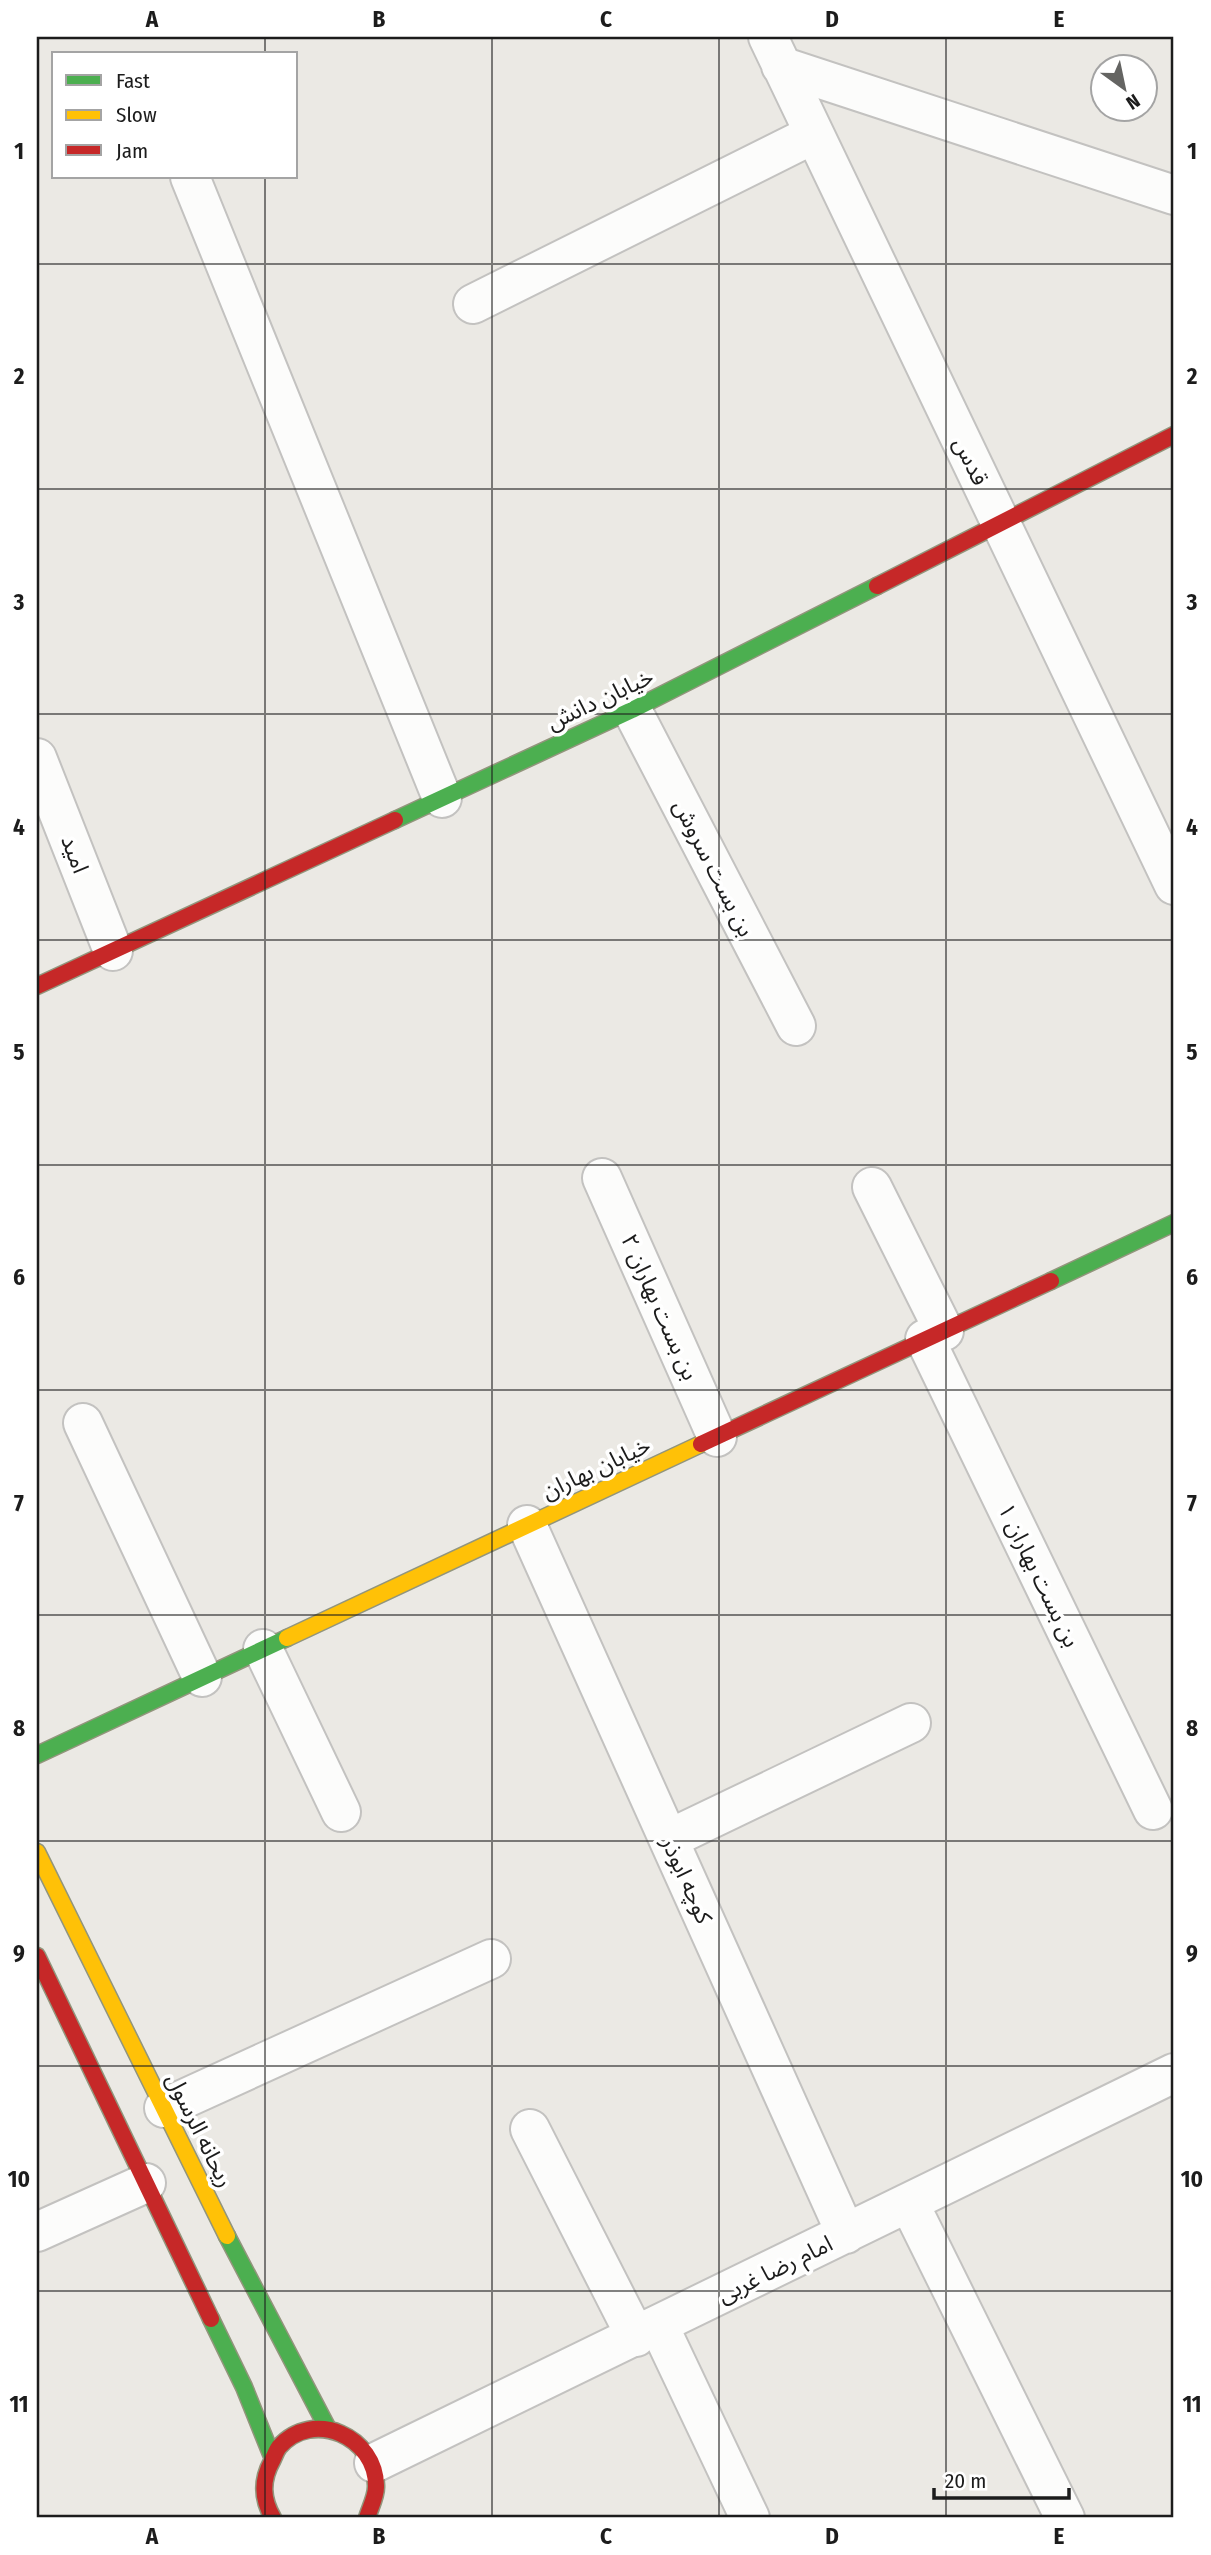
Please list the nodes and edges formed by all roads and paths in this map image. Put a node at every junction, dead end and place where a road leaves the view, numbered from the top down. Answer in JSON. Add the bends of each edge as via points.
{"nodes":[{"id":1,"x":775,"y":51,"type":"edge"},
{"id":2,"x":814,"y":134,"type":"junction"},
{"id":3,"x":190,"y":178,"type":"edge"},
{"id":4,"x":1174,"y":195,"type":"edge"},
{"id":5,"x":473,"y":304,"type":"dead end"},
{"id":6,"x":1174,"y":435,"type":"edge"},
{"id":7,"x":1001,"y":524,"type":"junction"},
{"id":8,"x":632,"y":710,"type":"junction"},
{"id":9,"x":37,"y":758,"type":"edge"},
{"id":10,"x":442,"y":798,"type":"junction"},
{"id":11,"x":1174,"y":885,"type":"edge"},
{"id":12,"x":113,"y":951,"type":"junction"},
{"id":13,"x":37,"y":986,"type":"edge"},
{"id":14,"x":796,"y":1026,"type":"dead end"},
{"id":15,"x":602,"y":1178,"type":"dead end"},
{"id":16,"x":872,"y":1187,"type":"dead end"},
{"id":17,"x":1174,"y":1223,"type":"edge"},
{"id":18,"x":934,"y":1335,"type":"junction"},
{"id":19,"x":83,"y":1423,"type":"dead end"},
{"id":20,"x":717,"y":1437,"type":"junction"},
{"id":21,"x":527,"y":1525,"type":"junction"},
{"id":22,"x":263,"y":1649,"type":"junction"},
{"id":23,"x":202,"y":1677,"type":"junction"},
{"id":24,"x":911,"y":1723,"type":"dead end"},
{"id":25,"x":37,"y":1755,"type":"edge"},
{"id":26,"x":1153,"y":1810,"type":"dead end"},
{"id":27,"x":341,"y":1812,"type":"dead end"},
{"id":28,"x":669,"y":1839,"type":"junction"},
{"id":29,"x":37,"y":1852,"type":"edge"},
{"id":30,"x":37,"y":1956,"type":"edge"},
{"id":31,"x":491,"y":1959,"type":"dead end"},
{"id":32,"x":1174,"y":2073,"type":"edge"},
{"id":33,"x":164,"y":2108,"type":"junction"},
{"id":34,"x":530,"y":2129,"type":"dead end"},
{"id":35,"x":146,"y":2183,"type":"junction"},
{"id":36,"x":909,"y":2203,"type":"junction"},
{"id":37,"x":37,"y":2232,"type":"edge"},
{"id":38,"x":846,"y":2234,"type":"junction"},
{"id":39,"x":647,"y":2331,"type":"junction"},
{"id":40,"x":327,"y":2427,"type":"junction"},
{"id":41,"x":271,"y":2454,"type":"junction"},
{"id":42,"x":374,"y":2463,"type":"junction"},
{"id":43,"x":270,"y":2518,"type":"edge"},
{"id":44,"x":367,"y":2518,"type":"edge"},
{"id":45,"x":750,"y":2518,"type":"edge"},
{"id":46,"x":1065,"y":2518,"type":"edge"}],
"edges":[{"from":1,"to":2,"type":"street","name":"قدس"},
{"from":1,"to":4,"type":"street"},
{"from":2,"to":5,"type":"street"},
{"from":2,"to":7,"type":"street","name":"قدس"},
{"from":3,"to":10,"type":"street"},
{"from":6,"to":7,"type":"street","name":"خیابان دانش"},
{"from":7,"to":8,"type":"street","name":"خیابان دانش"},
{"from":7,"to":11,"type":"street","name":"قدس"},
{"from":8,"to":10,"type":"street","name":"خیابان دانش"},
{"from":8,"to":14,"type":"street","name":"بن بست سروش"},
{"from":9,"to":12,"type":"street","name":"امید"},
{"from":10,"to":12,"type":"street","name":"خیابان دانش"},
{"from":12,"to":13,"type":"street","name":"خیابان دانش"},
{"from":15,"to":20,"type":"street","name":"بن بست بهاران ۲"},
{"from":16,"to":18,"type":"street","name":"بن بست بهاران ۱"},
{"from":17,"to":18,"type":"street","name":"خیابان بهاران"},
{"from":18,"to":20,"type":"street","name":"خیابان بهاران"},
{"from":18,"to":26,"type":"street","name":"بن بست بهاران ۱"},
{"from":19,"to":23,"type":"street"},
{"from":20,"to":21,"type":"street","name":"خیابان بهاران"},
{"from":21,"to":22,"type":"street","name":"خیابان بهاران"},
{"from":21,"to":28,"type":"street","name":"کوچه ابوذر"},
{"from":22,"to":23,"type":"street","name":"خیابان بهاران"},
{"from":22,"to":27,"type":"street"},
{"from":23,"to":25,"type":"street","name":"خیابان بهاران"},
{"from":24,"to":28,"type":"street"},
{"from":28,"to":38,"type":"street","name":"کوچه ابوذر"},
{"from":29,"to":33,"type":"street","name":"ریحانه الرسول"},
{"from":30,"to":35,"type":"street"},
{"from":31,"to":33,"type":"street"},
{"from":32,"to":36,"type":"street","name":"امام رضا غربی"},
{"from":33,"to":40,"type":"street","name":"ریحانه الرسول"},
{"from":34,"to":39,"type":"street"},
{"from":35,"to":37,"type":"street"},
{"from":35,"to":41,"type":"street","via":[[244,2387]]},
{"from":36,"to":38,"type":"street","name":"امام رضا غربی"},
{"from":36,"to":46,"type":"street"},
{"from":38,"to":39,"type":"street","name":"امام رضا غربی"},
{"from":39,"to":42,"type":"street","name":"امام رضا غربی"},
{"from":39,"to":45,"type":"street"},
{"from":40,"to":41,"type":"street","via":[[296,2433]]},
{"from":40,"to":42,"type":"street","via":[[355,2439]]},
{"from":41,"to":43,"type":"street","via":[[262,2485]]},
{"from":42,"to":44,"type":"street","via":[[378,2491]]}]}
